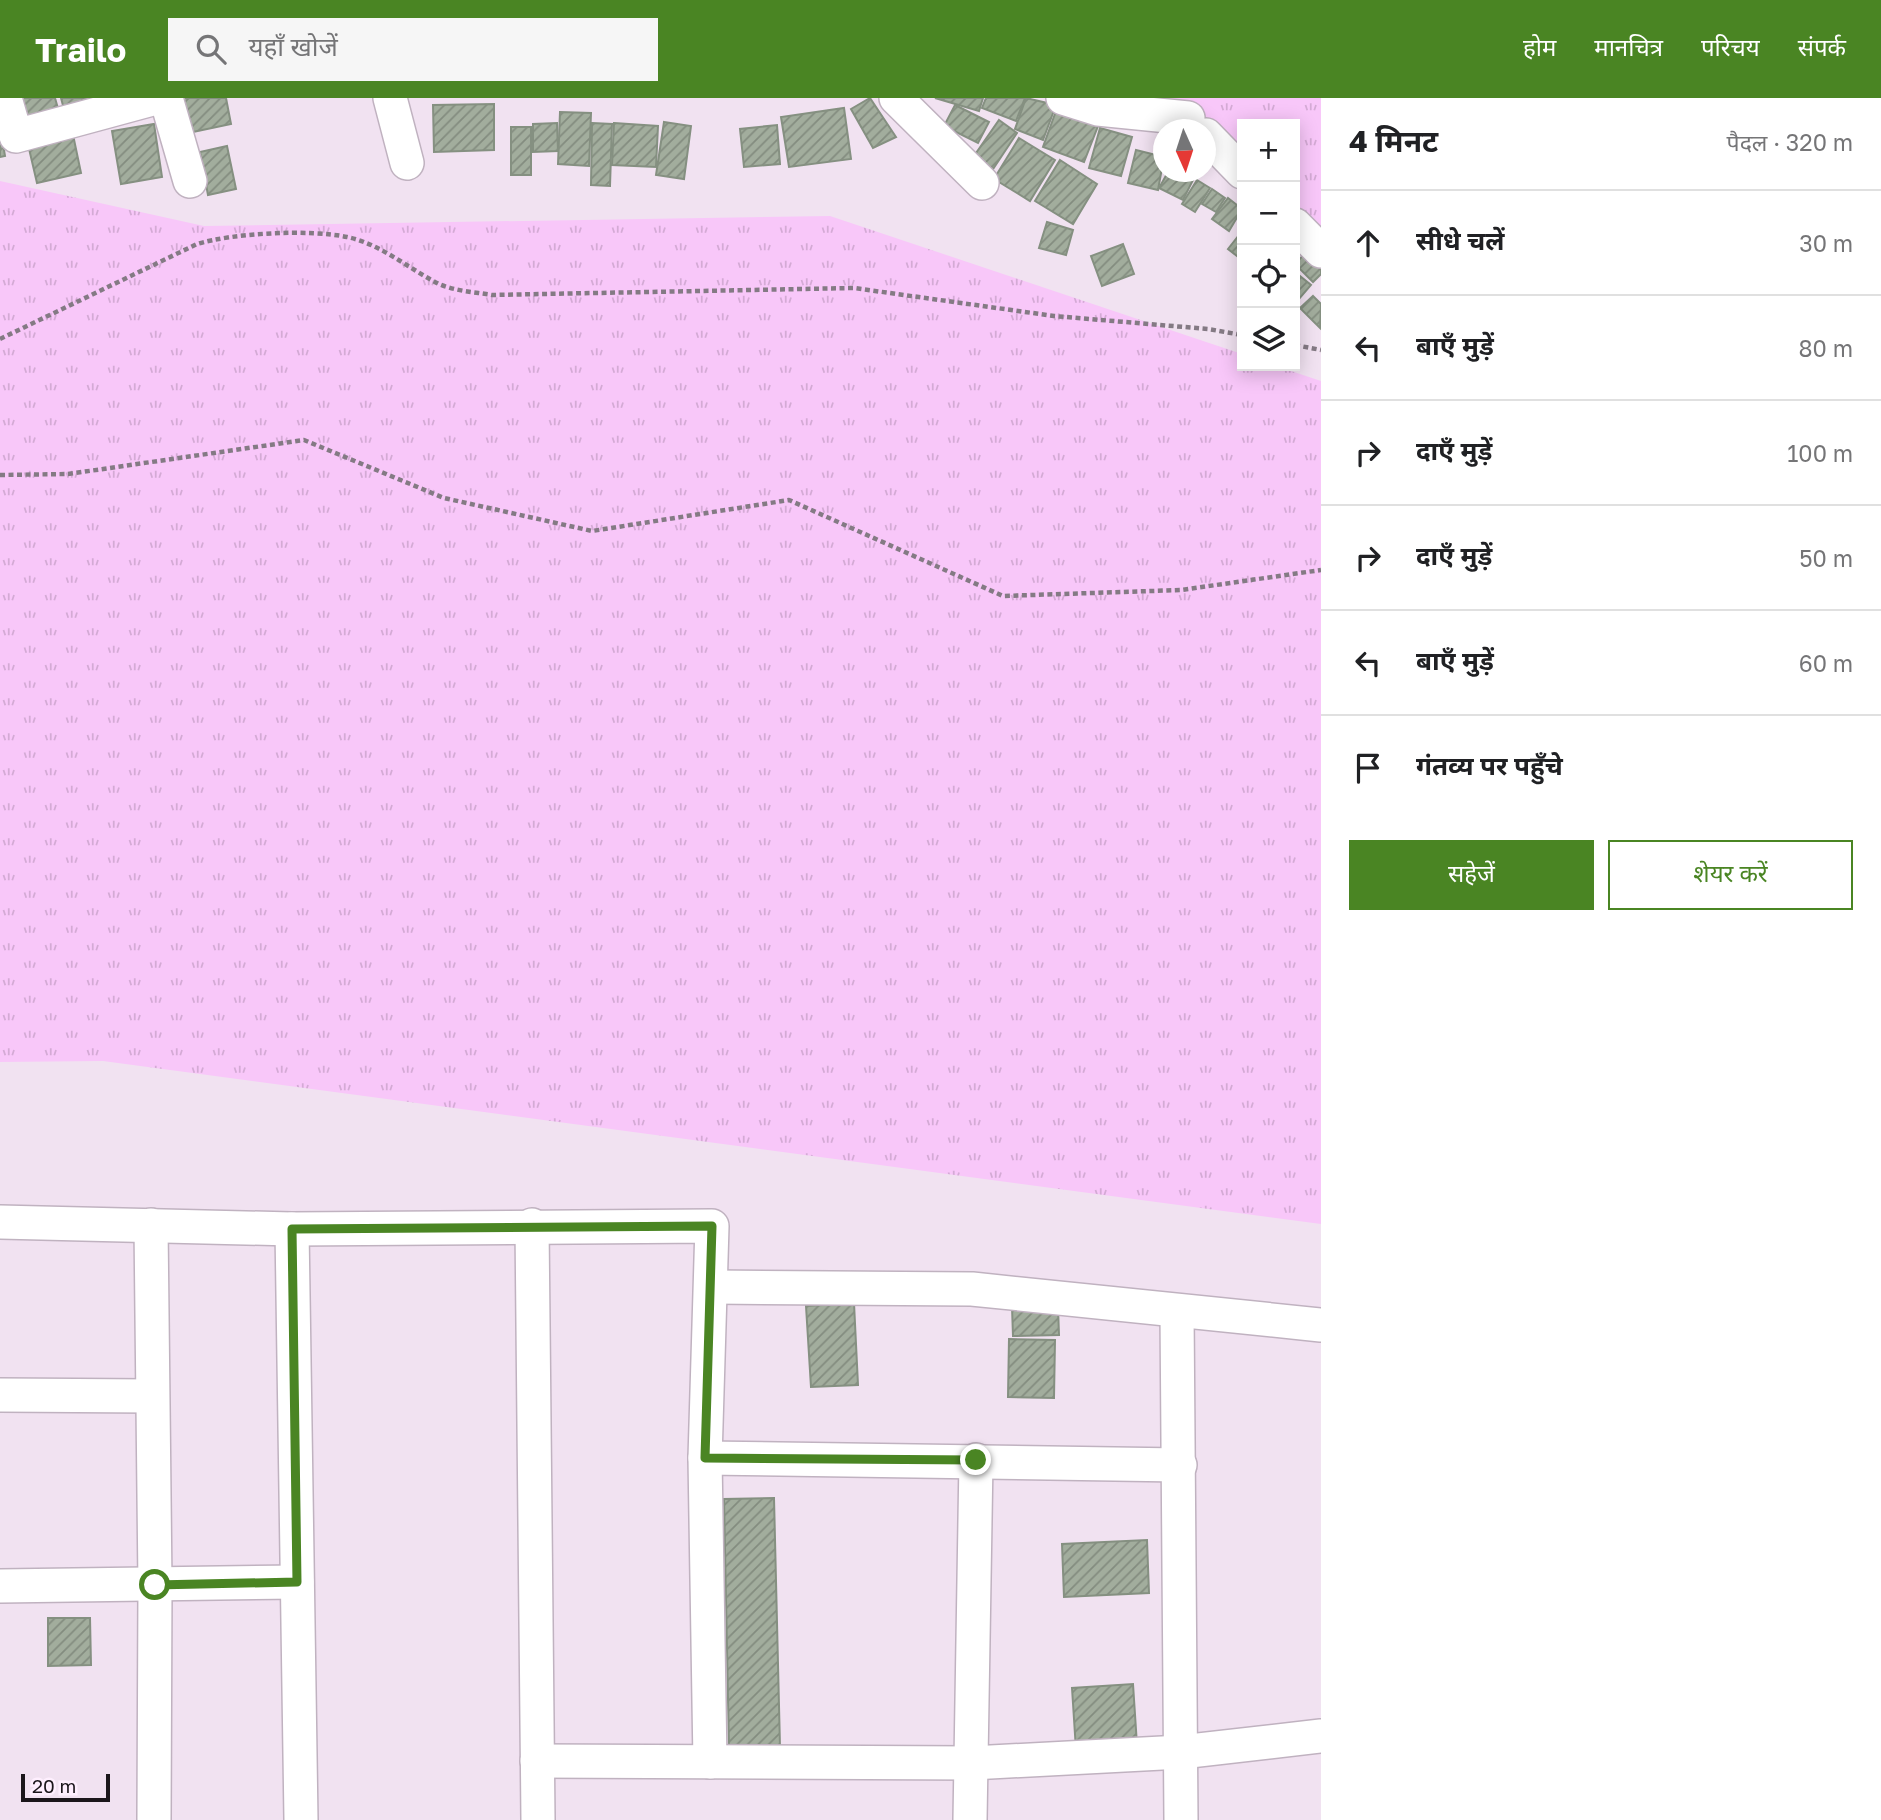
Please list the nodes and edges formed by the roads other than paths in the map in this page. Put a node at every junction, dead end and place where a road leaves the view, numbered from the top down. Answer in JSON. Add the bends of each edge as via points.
{"nodes":[{"id":1,"x":5,"y":98,"type":"edge"},
{"id":2,"x":156,"y":98,"type":"edge"},
{"id":3,"x":166,"y":98,"type":"edge"},
{"id":4,"x":390,"y":98,"type":"edge"},
{"id":5,"x":896,"y":98,"type":"edge"},
{"id":6,"x":1063,"y":98,"type":"edge"},
{"id":7,"x":1183,"y":119,"type":"edge"},
{"id":8,"x":1216,"y":145,"type":"edge"},
{"id":9,"x":407,"y":163,"type":"dead end"},
{"id":10,"x":1237,"y":167,"type":"edge"},
{"id":11,"x":190,"y":181,"type":"dead end"},
{"id":12,"x":982,"y":183,"type":"dead end"},
{"id":13,"x":1300,"y":230,"type":"edge"},
{"id":14,"x":1321,"y":251,"type":"edge"},
{"id":15,"x":0,"y":1222,"type":"edge"},
{"id":16,"x":151,"y":1225,"type":"junction"},
{"id":17,"x":532,"y":1225,"type":"junction"},
{"id":18,"x":292,"y":1229,"type":"junction"},
{"id":19,"x":713,"y":1287,"type":"junction"},
{"id":20,"x":1177,"y":1312,"type":"junction"},
{"id":21,"x":1321,"y":1325,"type":"edge"},
{"id":22,"x":0,"y":1395,"type":"edge"},
{"id":23,"x":151,"y":1396,"type":"junction"},
{"id":24,"x":705,"y":1458,"type":"junction"},
{"id":25,"x":976,"y":1460,"type":"junction"},
{"id":26,"x":1180,"y":1465,"type":"junction"},
{"id":27,"x":297,"y":1582,"type":"junction"},
{"id":28,"x":155,"y":1585,"type":"junction"},
{"id":29,"x":0,"y":1586,"type":"edge"},
{"id":30,"x":1321,"y":1736,"type":"edge"},
{"id":31,"x":1181,"y":1752,"type":"junction"},
{"id":32,"x":537,"y":1761,"type":"junction"},
{"id":33,"x":710,"y":1762,"type":"junction"},
{"id":34,"x":972,"y":1763,"type":"junction"},
{"id":35,"x":154,"y":1820,"type":"edge"},
{"id":36,"x":301,"y":1820,"type":"edge"},
{"id":37,"x":538,"y":1820,"type":"edge"},
{"id":38,"x":970,"y":1820,"type":"edge"},
{"id":39,"x":1181,"y":1820,"type":"edge"}],
"edges":[{"from":1,"to":2,"type":"street","via":[[16,136]]},
{"from":3,"to":11,"type":"street"},
{"from":4,"to":9,"type":"street"},
{"from":5,"to":12,"type":"street"},
{"from":6,"to":7,"type":"street","via":[[1098,109]]},
{"from":8,"to":10,"type":"street"},
{"from":13,"to":14,"type":"street"},
{"from":15,"to":16,"type":"street"},
{"from":16,"to":18,"type":"street"},
{"from":16,"to":23,"type":"street"},
{"from":17,"to":18,"type":"street"},
{"from":17,"to":19,"type":"street","via":[[712,1226]]},
{"from":17,"to":32,"type":"street"},
{"from":18,"to":27,"type":"street"},
{"from":19,"to":20,"type":"street","via":[[972,1289]]},
{"from":19,"to":24,"type":"street"},
{"from":20,"to":21,"type":"street"},
{"from":20,"to":26,"type":"street"},
{"from":22,"to":23,"type":"street"},
{"from":23,"to":28,"type":"street"},
{"from":24,"to":25,"type":"street"},
{"from":24,"to":33,"type":"street"},
{"from":25,"to":26,"type":"street"},
{"from":25,"to":34,"type":"street"},
{"from":26,"to":31,"type":"street"},
{"from":27,"to":28,"type":"street"},
{"from":27,"to":36,"type":"street"},
{"from":28,"to":29,"type":"street"},
{"from":28,"to":35,"type":"street"},
{"from":30,"to":31,"type":"street"},
{"from":31,"to":34,"type":"street"},
{"from":31,"to":39,"type":"street"},
{"from":32,"to":33,"type":"street"},
{"from":32,"to":37,"type":"street"},
{"from":33,"to":34,"type":"street"},
{"from":34,"to":38,"type":"street"}]}
